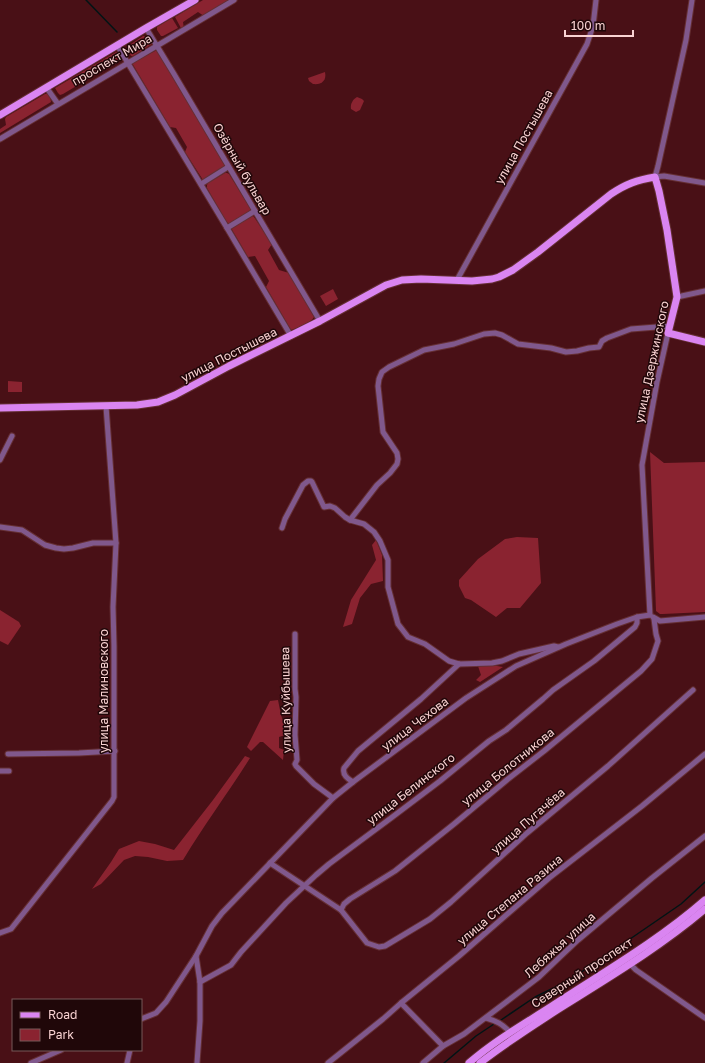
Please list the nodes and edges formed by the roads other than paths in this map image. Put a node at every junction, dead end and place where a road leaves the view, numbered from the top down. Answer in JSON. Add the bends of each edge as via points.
{"nodes":[{"id":1,"x":194,"y":0,"type":"edge"},
{"id":2,"x":234,"y":0,"type":"edge"},
{"id":3,"x":596,"y":0,"type":"edge"},
{"id":4,"x":691,"y":1,"type":"edge"},
{"id":5,"x":146,"y":28,"type":"junction"},
{"id":6,"x":117,"y":45,"type":"junction"},
{"id":7,"x":158,"y":46,"type":"junction"},
{"id":8,"x":128,"y":63,"type":"junction"},
{"id":9,"x":46,"y":87,"type":"junction"},
{"id":10,"x":58,"y":104,"type":"junction"},
{"id":11,"x":0,"y":115,"type":"edge"},
{"id":12,"x":0,"y":139,"type":"edge"},
{"id":13,"x":228,"y":167,"type":"junction"},
{"id":14,"x":655,"y":178,"type":"junction"},
{"id":15,"x":705,"y":183,"type":"edge"},
{"id":16,"x":201,"y":184,"type":"junction"},
{"id":17,"x":255,"y":211,"type":"junction"},
{"id":18,"x":227,"y":228,"type":"junction"},
{"id":19,"x":457,"y":280,"type":"junction"},
{"id":20,"x":705,"y":291,"type":"edge"},
{"id":21,"x":677,"y":297,"type":"junction"},
{"id":22,"x":320,"y":321,"type":"junction"},
{"id":23,"x":669,"y":330,"type":"junction"},
{"id":24,"x":291,"y":336,"type":"junction"},
{"id":25,"x":705,"y":342,"type":"edge"},
{"id":26,"x":106,"y":406,"type":"junction"},
{"id":27,"x":0,"y":408,"type":"edge"},
{"id":28,"x":12,"y":436,"type":"dead end"},
{"id":29,"x":0,"y":460,"type":"edge"},
{"id":30,"x":350,"y":520,"type":"junction"},
{"id":31,"x":0,"y":526,"type":"edge"},
{"id":32,"x":282,"y":528,"type":"dead end"},
{"id":33,"x":116,"y":543,"type":"junction"},
{"id":34,"x":650,"y":615,"type":"junction"},
{"id":35,"x":637,"y":617,"type":"junction"},
{"id":36,"x":705,"y":617,"type":"edge"},
{"id":37,"x":654,"y":619,"type":"junction"},
{"id":38,"x":295,"y":634,"type":"dead end"},
{"id":39,"x":558,"y":648,"type":"junction"},
{"id":40,"x":460,"y":664,"type":"junction"},
{"id":41,"x":693,"y":690,"type":"dead end"},
{"id":42,"x":115,"y":751,"type":"junction"},
{"id":43,"x":8,"y":754,"type":"dead end"},
{"id":44,"x":705,"y":754,"type":"edge"},
{"id":45,"x":8,"y":771,"type":"dead end"},
{"id":46,"x":0,"y":772,"type":"edge"},
{"id":47,"x":353,"y":782,"type":"junction"},
{"id":48,"x":333,"y":798,"type":"junction"},
{"id":49,"x":705,"y":836,"type":"edge"},
{"id":50,"x":270,"y":863,"type":"junction"},
{"id":51,"x":305,"y":886,"type":"junction"},
{"id":52,"x":705,"y":900,"type":"edge"},
{"id":53,"x":705,"y":909,"type":"edge"},
{"id":54,"x":341,"y":910,"type":"junction"},
{"id":55,"x":0,"y":933,"type":"edge"},
{"id":56,"x":196,"y":956,"type":"junction"},
{"id":57,"x":630,"y":964,"type":"junction"},
{"id":58,"x":200,"y":982,"type":"junction"},
{"id":59,"x":401,"y":1003,"type":"junction"},
{"id":60,"x":486,"y":1018,"type":"junction"},
{"id":61,"x":705,"y":1018,"type":"edge"},
{"id":62,"x":142,"y":1020,"type":"edge"},
{"id":63,"x":510,"y":1032,"type":"junction"},
{"id":64,"x":443,"y":1046,"type":"junction"},
{"id":65,"x":59,"y":1051,"type":"edge"},
{"id":66,"x":130,"y":1051,"type":"edge"},
{"id":67,"x":31,"y":1063,"type":"edge"},
{"id":68,"x":128,"y":1063,"type":"edge"},
{"id":69,"x":197,"y":1063,"type":"edge"},
{"id":70,"x":328,"y":1063,"type":"edge"},
{"id":71,"x":423,"y":1063,"type":"edge"},
{"id":72,"x":469,"y":1063,"type":"edge"},
{"id":73,"x":480,"y":1063,"type":"edge"}],
"edges":[{"from":1,"to":5,"type":"main road","name":"проспект Мира"},
{"from":2,"to":7,"type":"street","name":"проспект Мира"},
{"from":3,"to":19,"type":"street","name":"улица Постышева","via":[[587,44]]},
{"from":4,"to":14,"type":"street","name":"улица Дзержинского","via":[[686,40]]},
{"from":5,"to":6,"type":"main road","name":"проспект Мира"},
{"from":5,"to":7,"type":"street","name":"Озёрный бульвар"},
{"from":6,"to":8,"type":"street"},
{"from":6,"to":9,"type":"main road","name":"проспект Мира"},
{"from":7,"to":8,"type":"street","name":"проспект Мира"},
{"from":7,"to":13,"type":"street","name":"Озёрный бульвар"},
{"from":8,"to":10,"type":"street","name":"проспект Мира"},
{"from":8,"to":16,"type":"street"},
{"from":9,"to":10,"type":"street"},
{"from":9,"to":11,"type":"main road","name":"проспект Мира"},
{"from":10,"to":12,"type":"street","name":"проспект Мира"},
{"from":13,"to":16,"type":"street"},
{"from":13,"to":17,"type":"street","name":"Озёрный бульвар"},
{"from":14,"to":15,"type":"street","via":[[664,176]]},
{"from":14,"to":19,"type":"main road","name":"улица Постышева","via":[[638,180],[611,194],[538,252],[505,274],[492,279]]},
{"from":14,"to":21,"type":"main road","name":"улица Дзержинского","via":[[667,230]]},
{"from":16,"to":18,"type":"street"},
{"from":17,"to":18,"type":"street"},
{"from":17,"to":22,"type":"street","name":"Озёрный бульвар"},
{"from":18,"to":24,"type":"street"},
{"from":19,"to":22,"type":"main road","name":"улица Постышева","via":[[421,279],[394,282]]},
{"from":20,"to":21,"type":"street"},
{"from":21,"to":23,"type":"main road","name":"улица Дзержинского"},
{"from":22,"to":24,"type":"main road","name":"улица Постышева"},
{"from":23,"to":25,"type":"main road"},
{"from":23,"to":30,"type":"street","via":[[631,329],[607,338],[599,347],[566,352],[518,344],[494,333],[484,334],[424,350],[388,367],[382,372],[378,386],[382,432],[397,454],[397,464]]},
{"from":23,"to":34,"type":"street","name":"улица Дзержинского","via":[[642,465]]},
{"from":24,"to":26,"type":"main road","name":"улица Постышева","via":[[166,399],[148,404]]},
{"from":26,"to":27,"type":"main road","name":"улица Постышева"},
{"from":26,"to":33,"type":"street","name":"улица Малиновского"},
{"from":28,"to":29,"type":"street"},
{"from":30,"to":32,"type":"street","via":[[335,508],[324,507],[312,482],[308,481],[303,485]]},
{"from":30,"to":40,"type":"street","via":[[364,524],[380,540],[388,560],[388,587],[398,624],[408,637],[425,644],[449,661]]},
{"from":31,"to":33,"type":"street","via":[[22,530],[45,545],[56,548]]},
{"from":33,"to":42,"type":"street","name":"улица Малиновского","via":[[113,607]]},
{"from":34,"to":35,"type":"street","name":"улица Чехова"},
{"from":34,"to":37,"type":"street"},
{"from":35,"to":39,"type":"street","name":"улица Чехова"},
{"from":35,"to":51,"type":"street","name":"улица Белинского","via":[[635,627],[594,661],[552,690],[506,730],[489,740],[440,781],[329,864]]},
{"from":36,"to":37,"type":"street","via":[[660,621]]},
{"from":37,"to":54,"type":"street","name":"улица Болотникова","via":[[658,641],[652,659],[641,671],[454,824],[395,871],[350,899]]},
{"from":38,"to":48,"type":"street","name":"улица Куйбышева","via":[[295,764],[314,784]]},
{"from":39,"to":40,"type":"street","via":[[554,646],[534,650],[492,663]]},
{"from":39,"to":47,"type":"street","name":"улица Чехова","via":[[516,666],[484,686]]},
{"from":40,"to":47,"type":"street","name":"улица Чехова","via":[[358,751],[343,772]]},
{"from":41,"to":54,"type":"street","name":"улица Пугачёва","via":[[430,919],[385,946],[379,947],[367,943]]},
{"from":42,"to":43,"type":"street"},
{"from":42,"to":55,"type":"street","name":"улица Малиновского","via":[[112,801],[11,928]]},
{"from":44,"to":59,"type":"street","name":"улица Степана Разина","via":[[549,878]]},
{"from":45,"to":46,"type":"street"},
{"from":47,"to":48,"type":"street"},
{"from":48,"to":50,"type":"street"},
{"from":49,"to":60,"type":"street","name":"Лебяжья улица","via":[[578,940],[539,977]]},
{"from":50,"to":51,"type":"street"},
{"from":50,"to":56,"type":"street","via":[[222,913]]},
{"from":51,"to":54,"type":"street"},
{"from":51,"to":58,"type":"street","name":"улица Белинского","via":[[281,908],[231,965]]},
{"from":52,"to":63,"type":"main road","name":"Северный проспект","via":[[646,945]]},
{"from":53,"to":57,"type":"main road","name":"Северный проспект"},
{"from":56,"to":58,"type":"street"},
{"from":56,"to":62,"type":"street","via":[[166,1002],[156,1013]]},
{"from":57,"to":61,"type":"street"},
{"from":57,"to":73,"type":"main road","name":"Северный проспект"},
{"from":58,"to":69,"type":"street"},
{"from":59,"to":64,"type":"street"},
{"from":59,"to":70,"type":"street","name":"улица Степана Разина"},
{"from":60,"to":63,"type":"street","via":[[503,1025]]},
{"from":60,"to":64,"type":"street","name":"Лебяжья улица"},
{"from":63,"to":72,"type":"main road","name":"Северный проспект"},
{"from":64,"to":71,"type":"street","name":"Лебяжья улица"},
{"from":65,"to":67,"type":"street"},
{"from":66,"to":68,"type":"street"}]}
